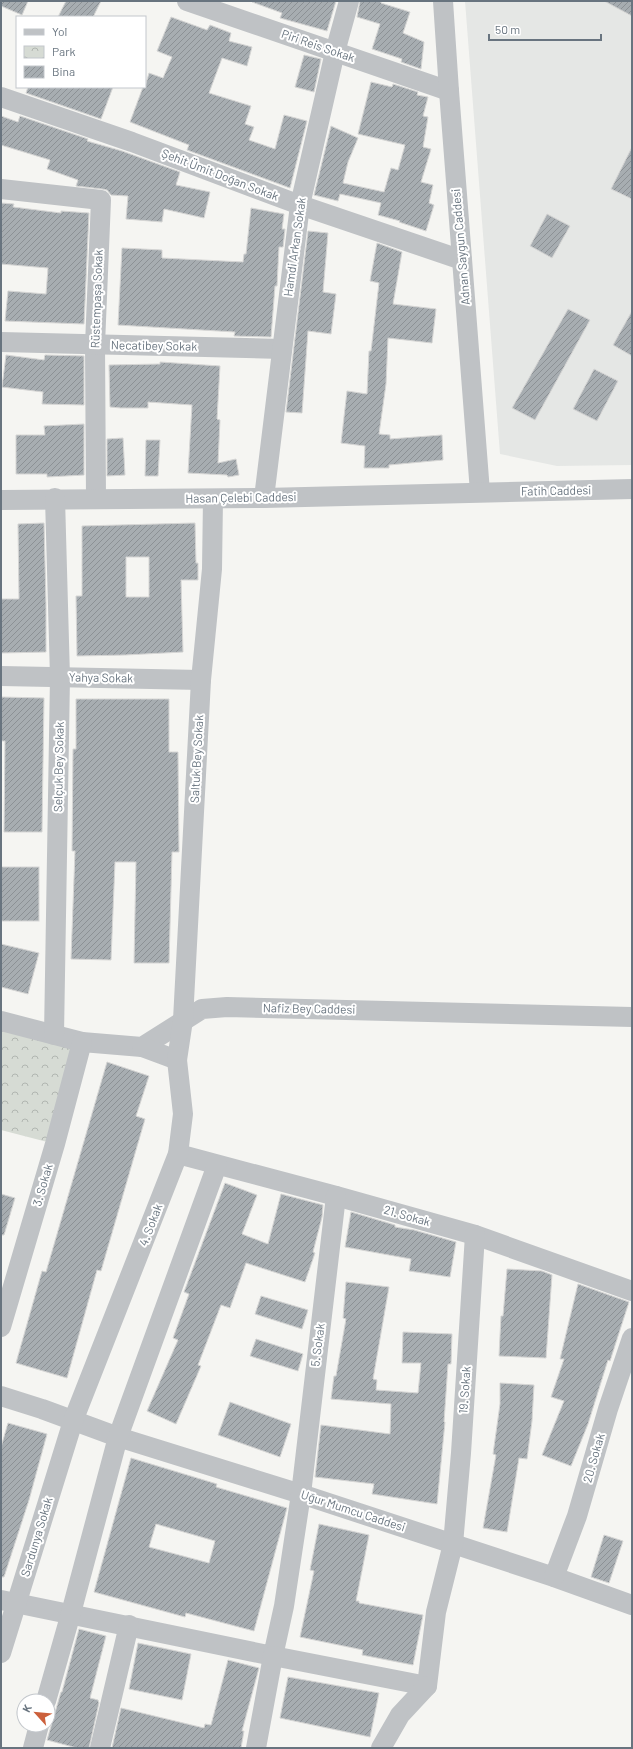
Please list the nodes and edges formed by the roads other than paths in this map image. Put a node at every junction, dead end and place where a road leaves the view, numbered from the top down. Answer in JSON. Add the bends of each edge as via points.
{"nodes":[{"id":1,"x":187,"y":1,"type":"edge"},
{"id":2,"x":349,"y":1,"type":"edge"},
{"id":3,"x":443,"y":1,"type":"edge"},
{"id":4,"x":335,"y":52,"type":"junction"},
{"id":5,"x":449,"y":91,"type":"junction"},
{"id":6,"x":1,"y":97,"type":"edge"},
{"id":7,"x":1,"y":188,"type":"edge"},
{"id":8,"x":300,"y":205,"type":"junction"},
{"id":9,"x":462,"y":260,"type":"junction"},
{"id":10,"x":1,"y":342,"type":"edge"},
{"id":11,"x":95,"y":345,"type":"junction"},
{"id":12,"x":282,"y":348,"type":"junction"},
{"id":13,"x":632,"y":489,"type":"edge"},
{"id":14,"x":480,"y":492,"type":"junction"},
{"id":15,"x":55,"y":498,"type":"junction"},
{"id":16,"x":96,"y":498,"type":"junction"},
{"id":17,"x":264,"y":498,"type":"junction"},
{"id":18,"x":213,"y":499,"type":"junction"},
{"id":19,"x":1,"y":500,"type":"edge"},
{"id":20,"x":1,"y":676,"type":"edge"},
{"id":21,"x":60,"y":677,"type":"junction"},
{"id":22,"x":201,"y":680,"type":"junction"},
{"id":23,"x":632,"y":1017,"type":"edge"},
{"id":24,"x":183,"y":1020,"type":"junction"},
{"id":25,"x":1,"y":1021,"type":"edge"},
{"id":26,"x":54,"y":1035,"type":"junction"},
{"id":27,"x":82,"y":1042,"type":"junction"},
{"id":28,"x":142,"y":1047,"type":"junction"},
{"id":29,"x":177,"y":1060,"type":"junction"},
{"id":30,"x":178,"y":1154,"type":"junction"},
{"id":31,"x":217,"y":1165,"type":"junction"},
{"id":32,"x":336,"y":1196,"type":"junction"},
{"id":33,"x":475,"y":1235,"type":"junction"},
{"id":34,"x":632,"y":1291,"type":"edge"},
{"id":35,"x":1,"y":1327,"type":"edge"},
{"id":36,"x":632,"y":1338,"type":"edge"},
{"id":37,"x":1,"y":1396,"type":"edge"},
{"id":38,"x":73,"y":1421,"type":"junction"},
{"id":39,"x":118,"y":1437,"type":"junction"},
{"id":40,"x":301,"y":1494,"type":"junction"},
{"id":41,"x":453,"y":1544,"type":"junction"},
{"id":42,"x":554,"y":1577,"type":"junction"},
{"id":43,"x":9,"y":1601,"type":"edge"},
{"id":44,"x":632,"y":1605,"type":"edge"},
{"id":45,"x":71,"y":1613,"type":"junction"},
{"id":46,"x":129,"y":1625,"type":"junction"},
{"id":47,"x":1,"y":1653,"type":"edge"},
{"id":48,"x":273,"y":1656,"type":"junction"},
{"id":49,"x":427,"y":1686,"type":"junction"},
{"id":50,"x":48,"y":1693,"type":"edge"},
{"id":51,"x":37,"y":1733,"type":"edge"},
{"id":52,"x":33,"y":1748,"type":"edge"},
{"id":53,"x":100,"y":1748,"type":"edge"},
{"id":54,"x":256,"y":1748,"type":"edge"},
{"id":55,"x":381,"y":1748,"type":"edge"}],
"edges":[{"from":1,"to":4,"type":"street","name":"Piri Reis Sokak"},
{"from":2,"to":4,"type":"street","name":"Hamdi Arkan Sokak"},
{"from":3,"to":5,"type":"street","name":"Adnan Saygun Caddesi"},
{"from":4,"to":5,"type":"street","name":"Piri Reis Sokak"},
{"from":4,"to":8,"type":"street","name":"Hamdi Arkan Sokak"},
{"from":5,"to":9,"type":"street","name":"Adnan Saygun Caddesi"},
{"from":6,"to":8,"type":"street","name":"Şehit Ümit Doğan Sokak","via":[[132,142]]},
{"from":7,"to":11,"type":"street","name":"Rüstempaşa Sokak","via":[[101,200]]},
{"from":8,"to":9,"type":"street","name":"Şehit Ümit Doğan Sokak"},
{"from":8,"to":12,"type":"street","name":"Hamdi Arkan Sokak"},
{"from":9,"to":14,"type":"street","name":"Adnan Saygun Caddesi"},
{"from":10,"to":11,"type":"street","name":"Necatibey Sokak"},
{"from":11,"to":12,"type":"street","name":"Necatibey Sokak"},
{"from":11,"to":16,"type":"street","name":"Rüstempaşa Sokak"},
{"from":12,"to":17,"type":"street","name":"Hamdi Arkan Sokak"},
{"from":13,"to":14,"type":"street","name":"Fatih Caddesi"},
{"from":14,"to":17,"type":"street","name":"Hasan Çelebi Caddesi"},
{"from":15,"to":16,"type":"street","name":"Hasan Çelebi Caddesi"},
{"from":15,"to":19,"type":"street","name":"Hasan Çelebi Caddesi"},
{"from":15,"to":21,"type":"street","name":"Selçuk Bey Sokak"},
{"from":16,"to":18,"type":"street","name":"Hasan Çelebi Caddesi"},
{"from":17,"to":18,"type":"street","name":"Hasan Çelebi Caddesi"},
{"from":18,"to":22,"type":"street","name":"Saltuk Bey Sokak","via":[[212,569]]},
{"from":20,"to":21,"type":"street","name":"Yahya Sokak"},
{"from":21,"to":22,"type":"street","name":"Yahya Sokak"},
{"from":21,"to":26,"type":"street","name":"Selçuk Bey Sokak"},
{"from":22,"to":24,"type":"street","name":"Saltuk Bey Sokak"},
{"from":23,"to":24,"type":"street","name":"Nafiz Bey Caddesi","via":[[227,1007],[202,1009]]},
{"from":24,"to":28,"type":"street","name":"Nafiz Bey Caddesi"},
{"from":24,"to":29,"type":"street","name":"4. Sokak"},
{"from":25,"to":26,"type":"street"},
{"from":26,"to":27,"type":"street"},
{"from":27,"to":28,"type":"street"},
{"from":27,"to":35,"type":"street","name":"3. Sokak"},
{"from":28,"to":29,"type":"street"},
{"from":29,"to":30,"type":"street","name":"4. Sokak","via":[[183,1114]]},
{"from":30,"to":31,"type":"street","name":"21. Sokak"},
{"from":30,"to":38,"type":"street","name":"4. Sokak"},
{"from":31,"to":32,"type":"street","name":"21. Sokak"},
{"from":31,"to":39,"type":"street"},
{"from":32,"to":33,"type":"street","name":"21. Sokak"},
{"from":32,"to":40,"type":"street","name":"5. Sokak"},
{"from":33,"to":34,"type":"street","name":"21. Sokak"},
{"from":33,"to":41,"type":"street","name":"19. Sokak"},
{"from":36,"to":42,"type":"street","name":"20. Sokak","via":[[577,1516]]},
{"from":37,"to":38,"type":"street","name":"Uğur Mumcu Caddesi"},
{"from":38,"to":39,"type":"street","name":"Uğur Mumcu Caddesi"},
{"from":38,"to":43,"type":"street","name":"Sardunya Sokak"},
{"from":39,"to":40,"type":"street","name":"Uğur Mumcu Caddesi"},
{"from":39,"to":45,"type":"street"},
{"from":40,"to":41,"type":"street","name":"Uğur Mumcu Caddesi"},
{"from":40,"to":48,"type":"street","name":"5. Sokak","via":[[284,1606]]},
{"from":41,"to":42,"type":"street","name":"Uğur Mumcu Caddesi"},
{"from":41,"to":49,"type":"street","name":"19. Sokak","via":[[436,1612]]},
{"from":42,"to":44,"type":"street","name":"Uğur Mumcu Caddesi"},
{"from":43,"to":45,"type":"street"},
{"from":43,"to":47,"type":"street","name":"Sardunya Sokak"},
{"from":45,"to":46,"type":"street"},
{"from":45,"to":50,"type":"street"},
{"from":46,"to":48,"type":"street"},
{"from":46,"to":53,"type":"street"},
{"from":48,"to":49,"type":"street"},
{"from":48,"to":54,"type":"street","name":"5. Sokak"},
{"from":49,"to":55,"type":"street","via":[[400,1715]]},
{"from":51,"to":52,"type":"street"}]}
